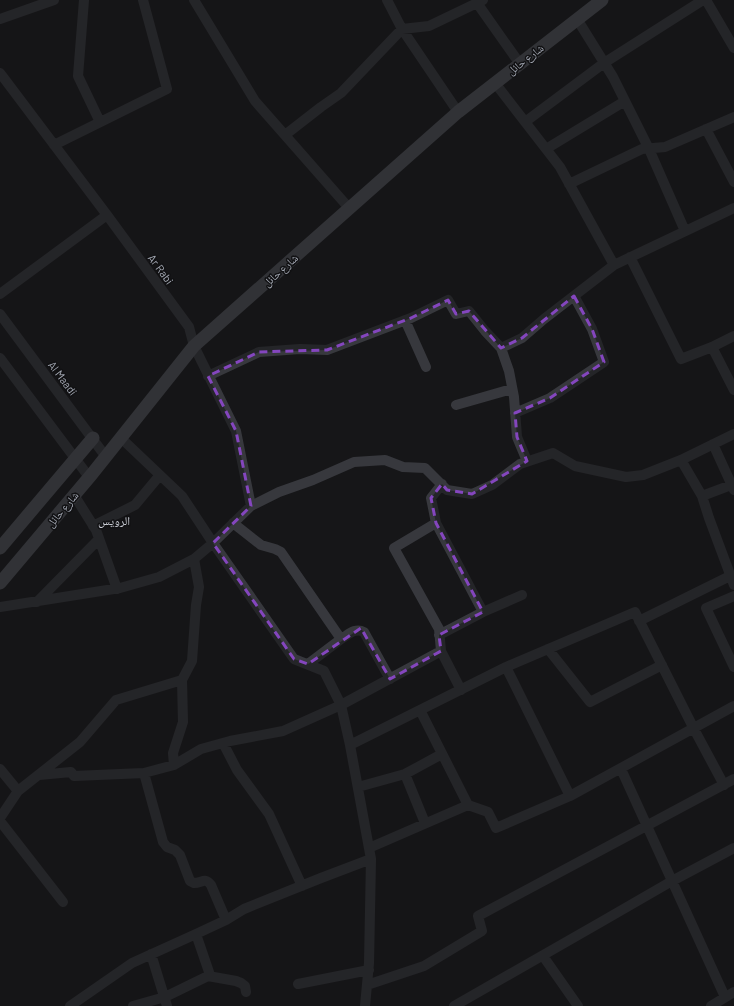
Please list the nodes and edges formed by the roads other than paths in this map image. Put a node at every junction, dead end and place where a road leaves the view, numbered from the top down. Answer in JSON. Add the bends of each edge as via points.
{"nodes":[{"id":1,"x":54,"y":0,"type":"edge"},
{"id":2,"x":84,"y":0,"type":"edge"},
{"id":3,"x":143,"y":0,"type":"edge"},
{"id":4,"x":194,"y":0,"type":"edge"},
{"id":5,"x":387,"y":0,"type":"edge"},
{"id":6,"x":602,"y":0,"type":"edge"},
{"id":7,"x":705,"y":0,"type":"edge"},
{"id":8,"x":480,"y":2,"type":"edge"},
{"id":9,"x":0,"y":19,"type":"edge"},
{"id":10,"x":577,"y":19,"type":"junction"},
{"id":11,"x":402,"y":29,"type":"junction"},
{"id":12,"x":730,"y":32,"type":"edge"},
{"id":13,"x":734,"y":48,"type":"edge"},
{"id":14,"x":604,"y":63,"type":"junction"},
{"id":15,"x":520,"y":64,"type":"junction"},
{"id":16,"x":0,"y":73,"type":"edge"},
{"id":17,"x":495,"y":83,"type":"junction"},
{"id":18,"x":625,"y":101,"type":"junction"},
{"id":19,"x":458,"y":112,"type":"junction"},
{"id":20,"x":734,"y":117,"type":"edge"},
{"id":21,"x":100,"y":122,"type":"junction"},
{"id":22,"x":525,"y":122,"type":"junction"},
{"id":23,"x":706,"y":129,"type":"junction"},
{"id":24,"x":285,"y":135,"type":"junction"},
{"id":25,"x":54,"y":145,"type":"junction"},
{"id":26,"x":649,"y":148,"type":"junction"},
{"id":27,"x":546,"y":149,"type":"junction"},
{"id":28,"x":734,"y":182,"type":"edge"},
{"id":29,"x":569,"y":184,"type":"junction"},
{"id":30,"x":349,"y":208,"type":"junction"},
{"id":31,"x":734,"y":208,"type":"edge"},
{"id":32,"x":107,"y":215,"type":"junction"},
{"id":33,"x":685,"y":231,"type":"junction"},
{"id":34,"x":630,"y":257,"type":"junction"},
{"id":35,"x":614,"y":265,"type":"junction"},
{"id":36,"x":0,"y":294,"type":"edge"},
{"id":37,"x":574,"y":296,"type":"junction"},
{"id":38,"x":0,"y":314,"type":"edge"},
{"id":39,"x":405,"y":320,"type":"junction"},
{"id":40,"x":734,"y":336,"type":"edge"},
{"id":41,"x":194,"y":346,"type":"junction"},
{"id":42,"x":712,"y":347,"type":"junction"},
{"id":43,"x":501,"y":348,"type":"junction"},
{"id":44,"x":0,"y":358,"type":"edge"},
{"id":45,"x":426,"y":367,"type":"dead end"},
{"id":46,"x":208,"y":376,"type":"junction"},
{"id":47,"x":512,"y":389,"type":"junction"},
{"id":48,"x":734,"y":390,"type":"edge"},
{"id":49,"x":456,"y":405,"type":"dead end"},
{"id":50,"x":515,"y":413,"type":"junction"},
{"id":51,"x":734,"y":434,"type":"edge"},
{"id":52,"x":92,"y":438,"type":"junction"},
{"id":53,"x":121,"y":438,"type":"junction"},
{"id":54,"x":713,"y":444,"type":"junction"},
{"id":55,"x":106,"y":457,"type":"junction"},
{"id":56,"x":75,"y":459,"type":"junction"},
{"id":57,"x":681,"y":460,"type":"junction"},
{"id":58,"x":527,"y":462,"type":"junction"},
{"id":59,"x":160,"y":475,"type":"junction"},
{"id":60,"x":89,"y":477,"type":"junction"},
{"id":61,"x":442,"y":484,"type":"junction"},
{"id":62,"x":733,"y":486,"type":"edge"},
{"id":63,"x":74,"y":495,"type":"junction"},
{"id":64,"x":702,"y":496,"type":"junction"},
{"id":65,"x":251,"y":506,"type":"junction"},
{"id":66,"x":233,"y":523,"type":"junction"},
{"id":67,"x":436,"y":524,"type":"junction"},
{"id":68,"x":93,"y":526,"type":"junction"},
{"id":69,"x":99,"y":538,"type":"junction"},
{"id":70,"x":213,"y":543,"type":"junction"},
{"id":71,"x":0,"y":548,"type":"edge"},
{"id":72,"x":194,"y":559,"type":"junction"},
{"id":73,"x":732,"y":580,"type":"edge"},
{"id":74,"x":0,"y":583,"type":"edge"},
{"id":75,"x":117,"y":589,"type":"junction"},
{"id":76,"x":522,"y":595,"type":"dead end"},
{"id":77,"x":734,"y":596,"type":"edge"},
{"id":78,"x":37,"y":602,"type":"junction"},
{"id":79,"x":0,"y":607,"type":"edge"},
{"id":80,"x":483,"y":612,"type":"junction"},
{"id":81,"x":639,"y":621,"type":"junction"},
{"id":82,"x":439,"y":635,"type":"junction"},
{"id":83,"x":341,"y":639,"type":"junction"},
{"id":84,"x":548,"y":650,"type":"junction"},
{"id":85,"x":441,"y":651,"type":"junction"},
{"id":86,"x":308,"y":664,"type":"junction"},
{"id":87,"x":662,"y":665,"type":"junction"},
{"id":88,"x":506,"y":667,"type":"junction"},
{"id":89,"x":734,"y":667,"type":"edge"},
{"id":90,"x":390,"y":679,"type":"junction"},
{"id":91,"x":182,"y":680,"type":"junction"},
{"id":92,"x":461,"y":690,"type":"junction"},
{"id":93,"x":341,"y":705,"type":"junction"},
{"id":94,"x":734,"y":706,"type":"edge"},
{"id":95,"x":420,"y":710,"type":"junction"},
{"id":96,"x":694,"y":728,"type":"junction"},
{"id":97,"x":223,"y":743,"type":"junction"},
{"id":98,"x":350,"y":745,"type":"junction"},
{"id":99,"x":442,"y":754,"type":"junction"},
{"id":100,"x":174,"y":765,"type":"junction"},
{"id":101,"x":621,"y":768,"type":"junction"},
{"id":102,"x":0,"y":769,"type":"edge"},
{"id":103,"x":144,"y":773,"type":"junction"},
{"id":104,"x":405,"y":774,"type":"junction"},
{"id":105,"x":39,"y":775,"type":"junction"},
{"id":106,"x":731,"y":782,"type":"edge"},
{"id":107,"x":358,"y":787,"type":"junction"},
{"id":108,"x":18,"y":791,"type":"junction"},
{"id":109,"x":570,"y":796,"type":"junction"},
{"id":110,"x":468,"y":805,"type":"junction"},
{"id":111,"x":0,"y":820,"type":"edge"},
{"id":112,"x":425,"y":824,"type":"junction"},
{"id":113,"x":647,"y":826,"type":"junction"},
{"id":114,"x":369,"y":848,"type":"junction"},
{"id":115,"x":734,"y":848,"type":"edge"},
{"id":116,"x":371,"y":859,"type":"junction"},
{"id":117,"x":672,"y":881,"type":"junction"},
{"id":118,"x":302,"y":886,"type":"junction"},
{"id":119,"x":63,"y":902,"type":"dead end"},
{"id":120,"x":226,"y":920,"type":"junction"},
{"id":121,"x":196,"y":934,"type":"junction"},
{"id":122,"x":151,"y":954,"type":"junction"},
{"id":123,"x":543,"y":956,"type":"junction"},
{"id":124,"x":369,"y":970,"type":"junction"},
{"id":125,"x":208,"y":976,"type":"junction"},
{"id":126,"x":298,"y":984,"type":"dead end"},
{"id":127,"x":367,"y":985,"type":"junction"},
{"id":128,"x":246,"y":992,"type":"dead end"},
{"id":129,"x":734,"y":992,"type":"edge"},
{"id":130,"x":725,"y":998,"type":"junction"},
{"id":131,"x":166,"y":1001,"type":"edge"},
{"id":132,"x":460,"y":1005,"type":"edge"},
{"id":133,"x":70,"y":1006,"type":"edge"},
{"id":134,"x":133,"y":1006,"type":"edge"},
{"id":135,"x":365,"y":1006,"type":"edge"},
{"id":136,"x":578,"y":1006,"type":"edge"},
{"id":137,"x":711,"y":1006,"type":"edge"}],
"edges":[{"from":1,"to":9,"type":"street"},
{"from":2,"to":21,"type":"street","via":[[78,76]]},
{"from":3,"to":21,"type":"street","via":[[167,89]]},
{"from":4,"to":24,"type":"street","via":[[255,101]]},
{"from":5,"to":11,"type":"street"},
{"from":6,"to":10,"type":"main road","name":"شارع حائل"},
{"from":7,"to":12,"type":"street"},
{"from":7,"to":14,"type":"street"},
{"from":8,"to":11,"type":"street","via":[[429,26]]},
{"from":8,"to":15,"type":"street"},
{"from":10,"to":14,"type":"street"},
{"from":10,"to":15,"type":"main road","name":"شارع حائل"},
{"from":11,"to":19,"type":"street"},
{"from":11,"to":24,"type":"street","via":[[341,94]]},
{"from":12,"to":13,"type":"street"},
{"from":14,"to":18,"type":"street"},
{"from":14,"to":22,"type":"street"},
{"from":15,"to":17,"type":"main road","name":"شارع حائل"},
{"from":16,"to":25,"type":"street","name":"Ar Rabi"},
{"from":17,"to":19,"type":"main road","name":"شارع حائل"},
{"from":17,"to":22,"type":"street"},
{"from":18,"to":26,"type":"street"},
{"from":18,"to":27,"type":"street"},
{"from":19,"to":30,"type":"main road","name":"شارع حائل"},
{"from":20,"to":23,"type":"street"},
{"from":21,"to":25,"type":"street"},
{"from":22,"to":27,"type":"street"},
{"from":23,"to":26,"type":"street","via":[[665,147]]},
{"from":23,"to":28,"type":"street"},
{"from":24,"to":30,"type":"street"},
{"from":25,"to":32,"type":"street","name":"Ar Rabi"},
{"from":26,"to":29,"type":"street"},
{"from":26,"to":33,"type":"street"},
{"from":27,"to":29,"type":"street"},
{"from":29,"to":35,"type":"street"},
{"from":30,"to":41,"type":"main road","name":"شارع حائل"},
{"from":31,"to":33,"type":"street"},
{"from":32,"to":36,"type":"street"},
{"from":32,"to":41,"type":"street","name":"Ar Rabi","via":[[189,327]]},
{"from":33,"to":34,"type":"street"},
{"from":34,"to":35,"type":"street"},
{"from":34,"to":42,"type":"street","via":[[681,359]]},
{"from":35,"to":37,"type":"street"},
{"from":37,"to":43,"type":"street","via":[[522,338]]},
{"from":37,"to":50,"type":"street","via":[[592,329],[604,362],[550,398]]},
{"from":38,"to":52,"type":"street","name":"Al Maadi"},
{"from":39,"to":43,"type":"street","via":[[448,300],[456,314],[469,311]]},
{"from":39,"to":45,"type":"street"},
{"from":39,"to":46,"type":"street","via":[[327,350],[259,352]]},
{"from":40,"to":42,"type":"street"},
{"from":41,"to":46,"type":"street","name":"Ar Rabi"},
{"from":41,"to":53,"type":"main road","name":"شارع حائل"},
{"from":42,"to":48,"type":"street"},
{"from":43,"to":47,"type":"street"},
{"from":44,"to":56,"type":"street"},
{"from":46,"to":65,"type":"street","name":"Ar Rabi","via":[[236,431]]},
{"from":47,"to":49,"type":"street"},
{"from":47,"to":50,"type":"street"},
{"from":50,"to":58,"type":"street","via":[[517,437]]},
{"from":51,"to":54,"type":"street"},
{"from":52,"to":55,"type":"street","name":"Al Maadi"},
{"from":52,"to":56,"type":"main road","name":"شارع حائل"},
{"from":53,"to":55,"type":"main road","name":"شارع حائل"},
{"from":53,"to":59,"type":"street"},
{"from":54,"to":57,"type":"street"},
{"from":54,"to":62,"type":"street"},
{"from":55,"to":60,"type":"main road","name":"شارع حائل"},
{"from":56,"to":60,"type":"street"},
{"from":56,"to":71,"type":"main road","name":"شارع حائل"},
{"from":57,"to":58,"type":"street","via":[[644,475],[626,477],[575,466],[553,453]]},
{"from":57,"to":64,"type":"street"},
{"from":58,"to":61,"type":"street","via":[[520,464],[492,485],[472,494],[447,490]]},
{"from":59,"to":68,"type":"street","via":[[135,505]]},
{"from":59,"to":70,"type":"street","via":[[182,496]]},
{"from":60,"to":63,"type":"main road","name":"شارع حائل"},
{"from":61,"to":65,"type":"street","via":[[425,468],[403,467],[385,460],[354,462]]},
{"from":61,"to":67,"type":"street","via":[[430,498]]},
{"from":62,"to":64,"type":"street"},
{"from":63,"to":68,"type":"street"},
{"from":63,"to":74,"type":"main road","name":"شارع حائل"},
{"from":64,"to":73,"type":"street"},
{"from":65,"to":66,"type":"street"},
{"from":66,"to":70,"type":"street"},
{"from":66,"to":83,"type":"street","via":[[261,545],[281,552]]},
{"from":67,"to":80,"type":"street"},
{"from":67,"to":82,"type":"street","via":[[394,548],[439,629]]},
{"from":68,"to":69,"type":"street"},
{"from":69,"to":75,"type":"street"},
{"from":69,"to":78,"type":"street"},
{"from":70,"to":72,"type":"street"},
{"from":70,"to":86,"type":"street","via":[[294,659]]},
{"from":72,"to":75,"type":"street","via":[[159,577]]},
{"from":72,"to":91,"type":"street","via":[[199,587],[192,661]]},
{"from":73,"to":81,"type":"street"},
{"from":75,"to":78,"type":"street"},
{"from":76,"to":80,"type":"street"},
{"from":77,"to":89,"type":"street","via":[[706,608]]},
{"from":78,"to":79,"type":"street"},
{"from":80,"to":82,"type":"street"},
{"from":81,"to":84,"type":"street","via":[[635,612]]},
{"from":81,"to":87,"type":"street"},
{"from":82,"to":85,"type":"street"},
{"from":83,"to":86,"type":"street"},
{"from":83,"to":90,"type":"street","via":[[357,630],[364,632]]},
{"from":84,"to":87,"type":"street","via":[[590,702]]},
{"from":84,"to":88,"type":"street"},
{"from":85,"to":90,"type":"street"},
{"from":85,"to":92,"type":"street"},
{"from":86,"to":93,"type":"street","via":[[324,671]]},
{"from":87,"to":96,"type":"street"},
{"from":88,"to":92,"type":"street"},
{"from":88,"to":109,"type":"street"},
{"from":90,"to":93,"type":"street"},
{"from":91,"to":100,"type":"street","via":[[184,722],[173,753]]},
{"from":91,"to":105,"type":"street","via":[[116,700],[80,742]]},
{"from":92,"to":95,"type":"street"},
{"from":93,"to":97,"type":"street","via":[[283,731]]},
{"from":93,"to":98,"type":"street"},
{"from":94,"to":96,"type":"street"},
{"from":95,"to":98,"type":"street"},
{"from":95,"to":99,"type":"street"},
{"from":96,"to":101,"type":"street"},
{"from":96,"to":106,"type":"street"},
{"from":97,"to":100,"type":"street","via":[[201,749]]},
{"from":97,"to":118,"type":"street","via":[[236,770],[269,814]]},
{"from":98,"to":107,"type":"street"},
{"from":99,"to":104,"type":"street"},
{"from":99,"to":110,"type":"street"},
{"from":100,"to":103,"type":"street"},
{"from":101,"to":109,"type":"street"},
{"from":101,"to":113,"type":"street"},
{"from":102,"to":108,"type":"street"},
{"from":103,"to":105,"type":"street","via":[[74,776],[71,772]]},
{"from":103,"to":120,"type":"street","via":[[163,842],[180,855],[190,881],[209,882]]},
{"from":104,"to":107,"type":"street"},
{"from":104,"to":112,"type":"street"},
{"from":105,"to":108,"type":"street"},
{"from":106,"to":113,"type":"street"},
{"from":107,"to":114,"type":"street"},
{"from":108,"to":111,"type":"street"},
{"from":109,"to":110,"type":"street","via":[[496,828],[488,812]]},
{"from":110,"to":112,"type":"street"},
{"from":111,"to":119,"type":"street"},
{"from":112,"to":114,"type":"street"},
{"from":113,"to":117,"type":"street"},
{"from":113,"to":127,"type":"street","via":[[478,916],[482,932],[424,966]]},
{"from":114,"to":116,"type":"street"},
{"from":115,"to":117,"type":"street"},
{"from":116,"to":118,"type":"street"},
{"from":116,"to":124,"type":"street"},
{"from":117,"to":123,"type":"street"},
{"from":117,"to":130,"type":"street"},
{"from":118,"to":120,"type":"street","via":[[244,909]]},
{"from":120,"to":121,"type":"street"},
{"from":121,"to":122,"type":"street"},
{"from":121,"to":125,"type":"street","via":[[209,972]]},
{"from":122,"to":131,"type":"street"},
{"from":122,"to":133,"type":"street","via":[[132,963]]},
{"from":123,"to":132,"type":"street"},
{"from":123,"to":136,"type":"street"},
{"from":124,"to":126,"type":"street"},
{"from":124,"to":127,"type":"street"},
{"from":125,"to":128,"type":"street","via":[[242,983]]},
{"from":125,"to":131,"type":"street"},
{"from":127,"to":135,"type":"street"},
{"from":129,"to":130,"type":"street"},
{"from":130,"to":137,"type":"street"},
{"from":131,"to":134,"type":"street"}]}
